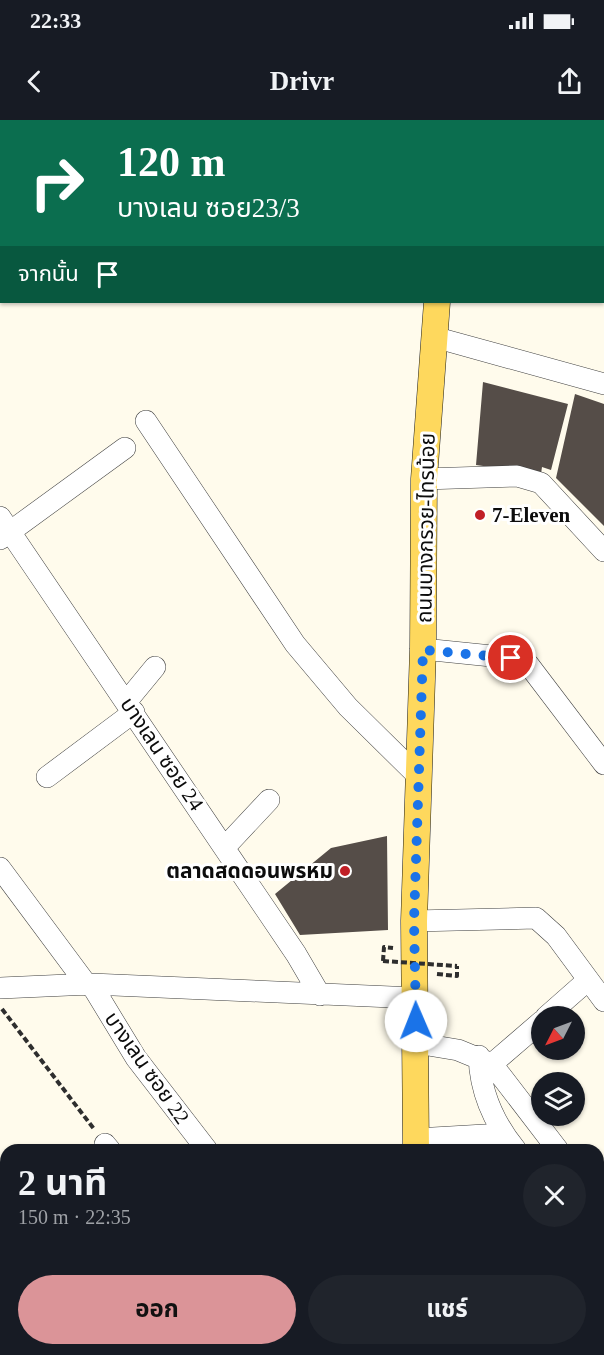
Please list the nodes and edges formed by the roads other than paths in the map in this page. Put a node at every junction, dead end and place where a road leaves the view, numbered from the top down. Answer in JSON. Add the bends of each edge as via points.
{"nodes":[{"id":1,"x":437,"y":303,"type":"edge"},
{"id":2,"x":434,"y":337,"type":"junction"},
{"id":3,"x":604,"y":384,"type":"edge"},
{"id":4,"x":146,"y":421,"type":"dead end"},
{"id":5,"x":125,"y":448,"type":"dead end"},
{"id":6,"x":424,"y":479,"type":"junction"},
{"id":7,"x":3,"y":530,"type":"edge"},
{"id":8,"x":604,"y":551,"type":"edge"},
{"id":9,"x":423,"y":650,"type":"junction"},
{"id":10,"x":155,"y":667,"type":"dead end"},
{"id":11,"x":131,"y":707,"type":"junction"},
{"id":12,"x":604,"y":764,"type":"edge"},
{"id":13,"x":47,"y":777,"type":"dead end"},
{"id":14,"x":419,"y":777,"type":"junction"},
{"id":15,"x":269,"y":800,"type":"dead end"},
{"id":16,"x":225,"y":847,"type":"junction"},
{"id":17,"x":0,"y":868,"type":"edge"},
{"id":18,"x":414,"y":921,"type":"junction"},
{"id":19,"x":588,"y":980,"type":"junction"},
{"id":20,"x":89,"y":985,"type":"junction"},
{"id":21,"x":0,"y":988,"type":"edge"},
{"id":22,"x":320,"y":995,"type":"junction"},
{"id":23,"x":415,"y":998,"type":"junction"},
{"id":24,"x":604,"y":1001,"type":"edge"},
{"id":25,"x":558,"y":1006,"type":"edge"},
{"id":26,"x":531,"y":1029,"type":"edge"},
{"id":27,"x":416,"y":1043,"type":"junction"},
{"id":28,"x":485,"y":1060,"type":"junction"},
{"id":29,"x":502,"y":1134,"type":"junction"},
{"id":30,"x":202,"y":1144,"type":"edge"},
{"id":31,"x":416,"y":1144,"type":"edge"},
{"id":32,"x":424,"y":1144,"type":"edge"},
{"id":33,"x":511,"y":1144,"type":"edge"},
{"id":34,"x":553,"y":1144,"type":"edge"}],
"edges":[{"from":1,"to":2,"type":"main road","name":"ถนนบางกรวย-ไทรน้อย"},
{"from":2,"to":3,"type":"street"},
{"from":2,"to":6,"type":"main road","name":"ถนนบางกรวย-ไทรน้อย"},
{"from":4,"to":14,"type":"street","via":[[295,644],[348,707]]},
{"from":5,"to":7,"type":"street"},
{"from":6,"to":8,"type":"street","via":[[517,476],[541,483]]},
{"from":6,"to":9,"type":"main road","name":"ถนนบางกรวย-ไทรน้อย"},
{"from":7,"to":11,"type":"street","name":"บางเลน ซอย 24"},
{"from":9,"to":12,"type":"street","via":[[511,658],[528,664]]},
{"from":9,"to":14,"type":"main road","name":"ถนนบางกรวย-ไทรน้อย"},
{"from":10,"to":11,"type":"street"},
{"from":11,"to":13,"type":"street"},
{"from":11,"to":16,"type":"street","name":"บางเลน ซอย 24"},
{"from":14,"to":18,"type":"main road","name":"ถนนบางกรวย-ไทรน้อย"},
{"from":15,"to":16,"type":"street"},
{"from":16,"to":22,"type":"street","name":"บางเลน ซอย 24"},
{"from":17,"to":20,"type":"street","name":"บางเลน ซอย 22"},
{"from":18,"to":19,"type":"street","via":[[536,918],[556,936]]},
{"from":18,"to":23,"type":"main road","name":"ถนนบางกรวย-ไทรน้อย"},
{"from":19,"to":24,"type":"street"},
{"from":19,"to":25,"type":"street"},
{"from":20,"to":21,"type":"street"},
{"from":20,"to":22,"type":"street"},
{"from":20,"to":30,"type":"street","name":"บางเลน ซอย 22","via":[[136,1058]]},
{"from":22,"to":23,"type":"street"},
{"from":23,"to":27,"type":"main road","name":"ถนนบางกรวย-ไทรน้อย"},
{"from":26,"to":28,"type":"street"},
{"from":27,"to":28,"type":"street","via":[[458,1050]]},
{"from":27,"to":31,"type":"main road","name":"ถนนบางกรวย-ไทรน้อย"},
{"from":28,"to":29,"type":"street","via":[[483,1093]]},
{"from":28,"to":34,"type":"street"},
{"from":29,"to":32,"type":"street"},
{"from":29,"to":33,"type":"street"}]}
